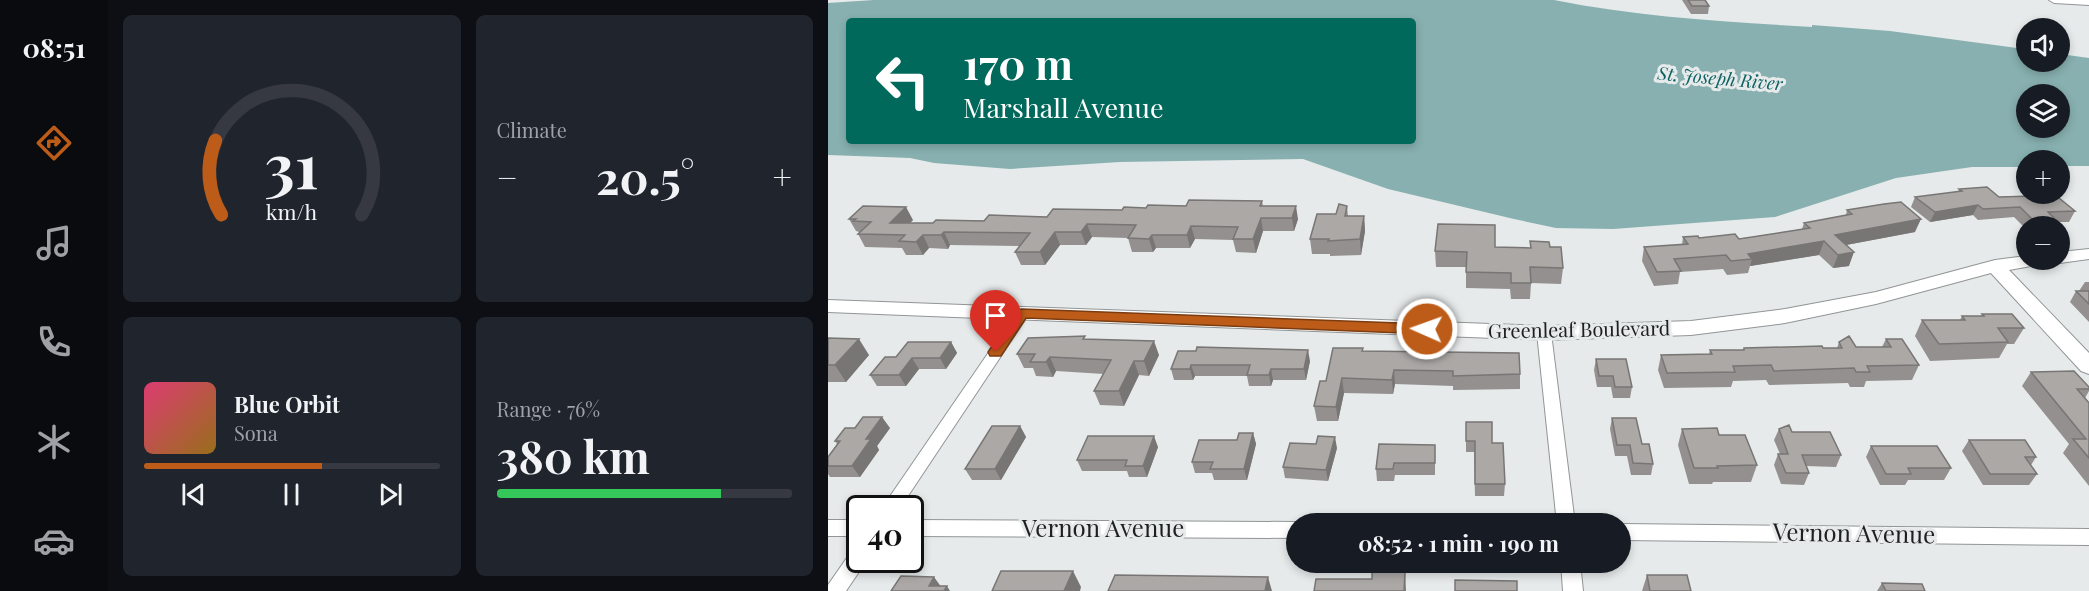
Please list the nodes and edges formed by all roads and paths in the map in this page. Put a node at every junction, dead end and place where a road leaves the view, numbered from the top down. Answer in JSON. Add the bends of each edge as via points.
{"nodes":[{"id":1,"x":2054,"y":0,"type":"edge"},
{"id":2,"x":2089,"y":2,"type":"edge"},
{"id":3,"x":2089,"y":254,"type":"edge"},
{"id":4,"x":2070,"y":256,"type":"edge"},
{"id":5,"x":2016,"y":263,"type":"edge"},
{"id":6,"x":1995,"y":266,"type":"junction"},
{"id":7,"x":828,"y":306,"type":"edge"},
{"id":8,"x":1022,"y":314,"type":"junction"},
{"id":9,"x":1544,"y":333,"type":"junction"},
{"id":10,"x":2089,"y":366,"type":"edge"},
{"id":11,"x":900,"y":495,"type":"edge"},
{"id":12,"x":1565,"y":513,"type":"edge"},
{"id":13,"x":828,"y":528,"type":"edge"},
{"id":14,"x":846,"y":528,"type":"edge"},
{"id":15,"x":924,"y":528,"type":"edge"},
{"id":16,"x":1286,"y":530,"type":"edge"},
{"id":17,"x":1631,"y":532,"type":"edge"},
{"id":18,"x":2089,"y":537,"type":"edge"},
{"id":19,"x":848,"y":573,"type":"edge"},
{"id":20,"x":1571,"y":573,"type":"edge"},
{"id":21,"x":835,"y":591,"type":"edge"},
{"id":22,"x":1573,"y":591,"type":"edge"}],
"edges":[{"from":1,"to":2,"type":"street"},
{"from":3,"to":4,"type":"street"},
{"from":5,"to":6,"type":"street","name":"Greenleaf Boulevard"},
{"from":6,"to":9,"type":"street","name":"Greenleaf Boulevard","via":[[1876,298],[1785,316],[1691,328]]},
{"from":6,"to":10,"type":"street"},
{"from":7,"to":8,"type":"street","name":"Greenleaf Boulevard"},
{"from":8,"to":9,"type":"street","name":"Greenleaf Boulevard"},
{"from":8,"to":11,"type":"street"},
{"from":9,"to":12,"type":"street"},
{"from":13,"to":14,"type":"street"},
{"from":15,"to":16,"type":"street","name":"Vernon Avenue"},
{"from":17,"to":18,"type":"street","name":"Vernon Avenue"},
{"from":19,"to":21,"type":"street"},
{"from":20,"to":22,"type":"street"}]}
